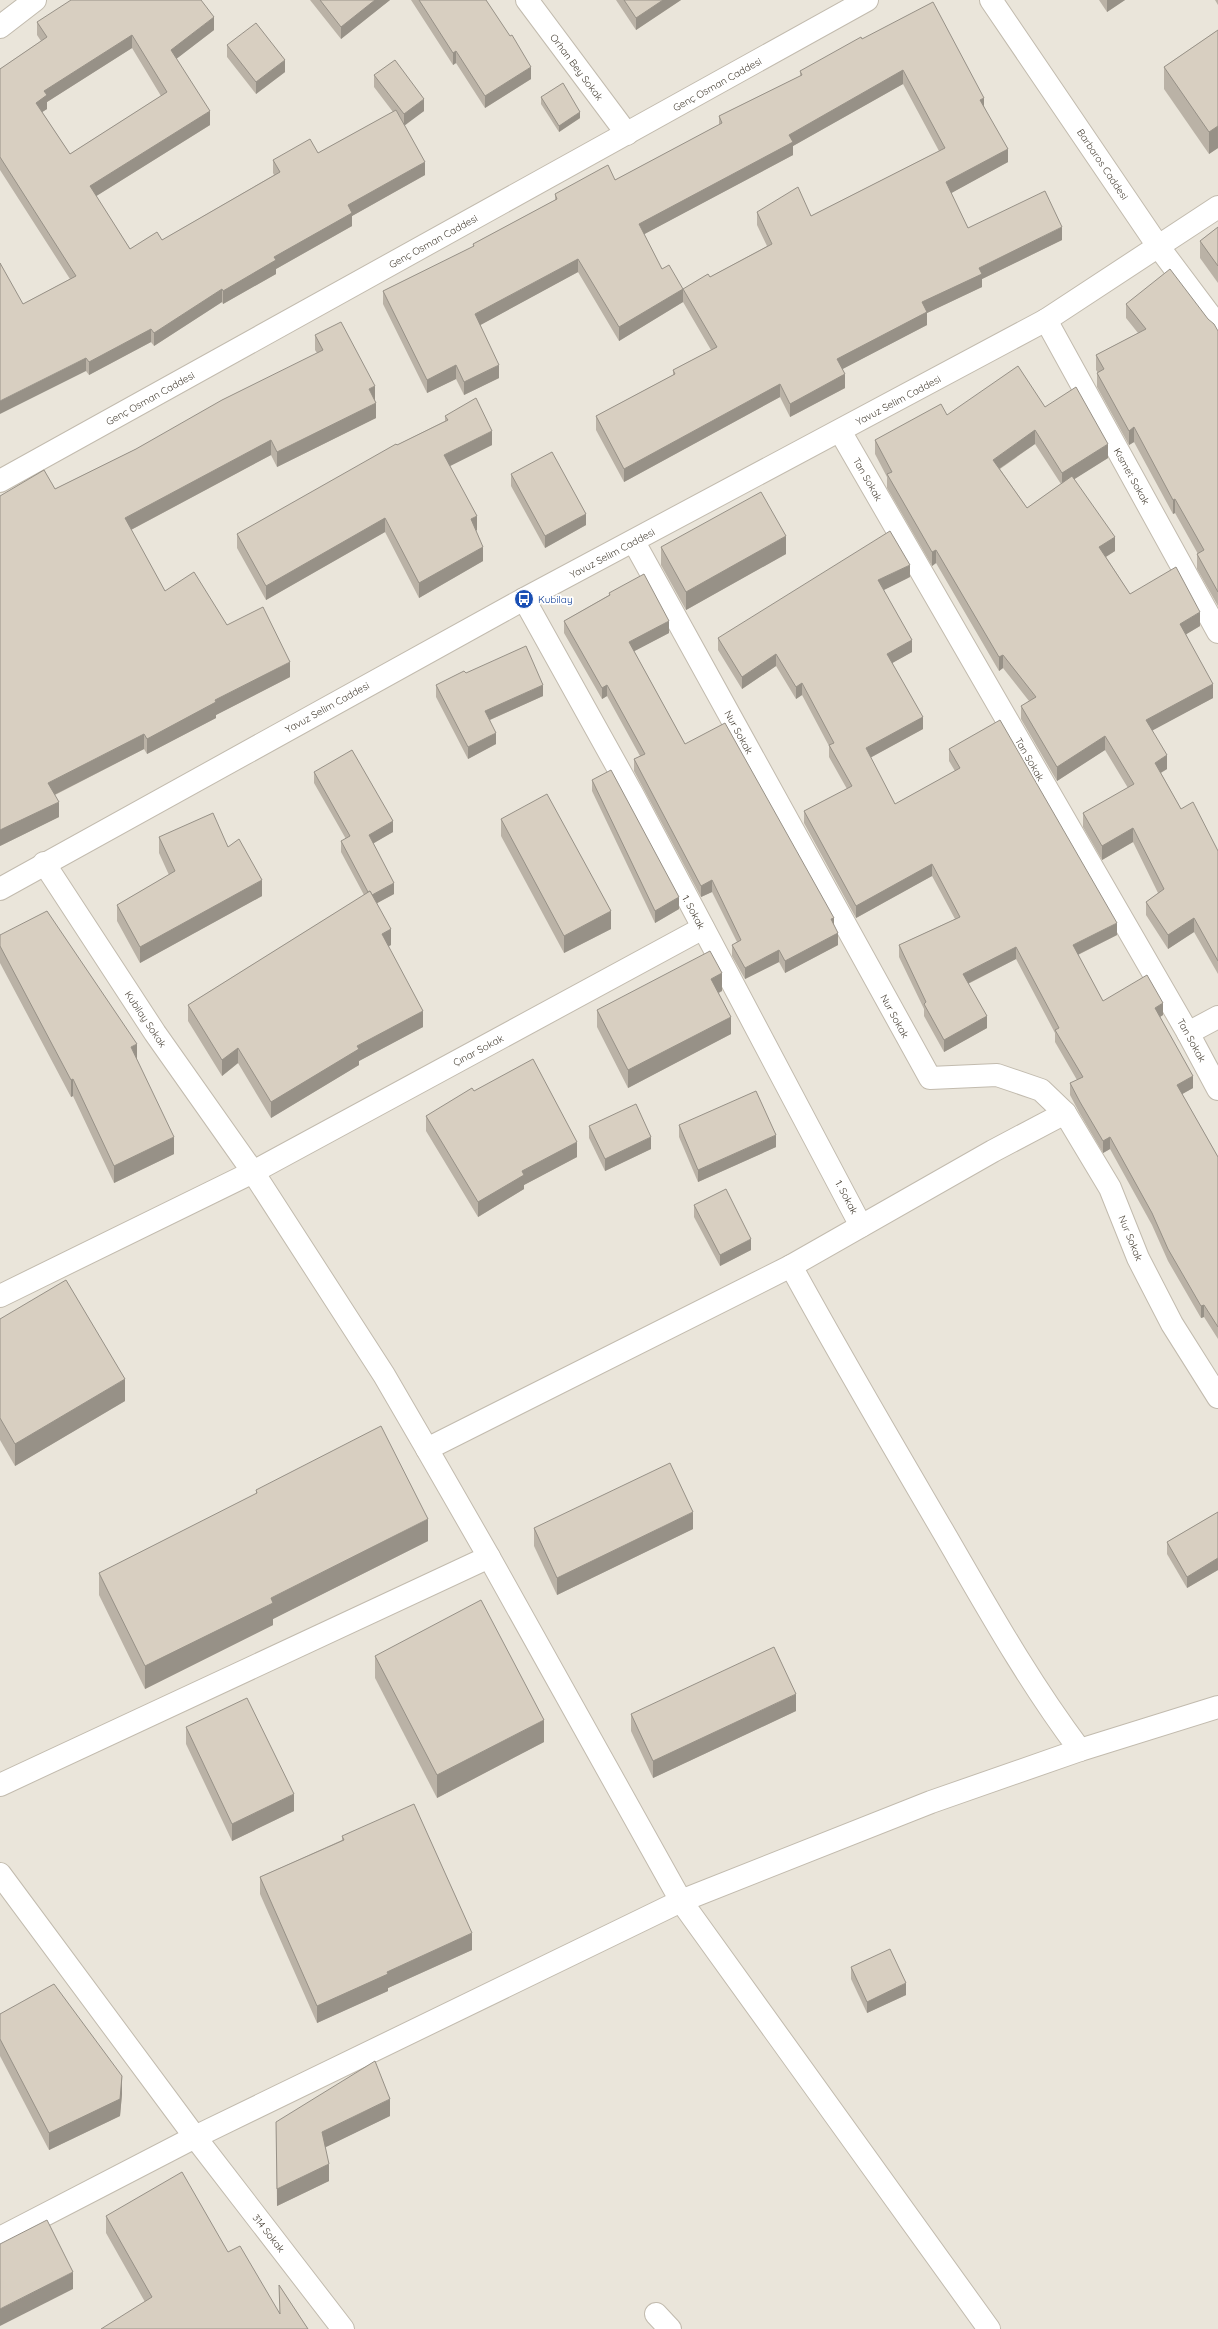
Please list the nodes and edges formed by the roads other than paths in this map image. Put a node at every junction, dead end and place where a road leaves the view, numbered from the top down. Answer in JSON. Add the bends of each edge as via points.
{"nodes":[{"id":1,"x":35,"y":0,"type":"edge"},
{"id":2,"x":527,"y":0,"type":"edge"},
{"id":3,"x":867,"y":0,"type":"edge"},
{"id":4,"x":991,"y":0,"type":"edge"},
{"id":5,"x":0,"y":27,"type":"edge"},
{"id":6,"x":627,"y":134,"type":"junction"},
{"id":7,"x":1218,"y":206,"type":"edge"},
{"id":8,"x":1158,"y":246,"type":"junction"},
{"id":9,"x":1046,"y":320,"type":"junction"},
{"id":10,"x":1218,"y":326,"type":"edge"},
{"id":11,"x":840,"y":431,"type":"junction"},
{"id":12,"x":0,"y":481,"type":"edge"},
{"id":13,"x":634,"y":542,"type":"junction"},
{"id":14,"x":524,"y":599,"type":"junction"},
{"id":15,"x":1218,"y":632,"type":"edge"},
{"id":16,"x":44,"y":863,"type":"junction"},
{"id":17,"x":0,"y":889,"type":"edge"},
{"id":18,"x":703,"y":928,"type":"junction"},
{"id":19,"x":1218,"y":1017,"type":"edge"},
{"id":20,"x":1188,"y":1033,"type":"junction"},
{"id":21,"x":1218,"y":1089,"type":"edge"},
{"id":22,"x":1065,"y":1113,"type":"junction"},
{"id":23,"x":253,"y":1172,"type":"junction"},
{"id":24,"x":861,"y":1226,"type":"junction"},
{"id":25,"x":791,"y":1266,"type":"junction"},
{"id":26,"x":0,"y":1296,"type":"edge"},
{"id":27,"x":1218,"y":1397,"type":"edge"},
{"id":28,"x":427,"y":1449,"type":"junction"},
{"id":29,"x":489,"y":1557,"type":"junction"},
{"id":30,"x":1218,"y":1707,"type":"edge"},
{"id":31,"x":1080,"y":1750,"type":"junction"},
{"id":32,"x":0,"y":1784,"type":"edge"},
{"id":33,"x":0,"y":1874,"type":"edge"},
{"id":34,"x":681,"y":1901,"type":"junction"},
{"id":35,"x":195,"y":2137,"type":"junction"},
{"id":36,"x":0,"y":2238,"type":"edge"},
{"id":37,"x":344,"y":2329,"type":"edge"},
{"id":38,"x":989,"y":2329,"type":"edge"}],
"edges":[{"from":1,"to":5,"type":"street"},
{"from":2,"to":6,"type":"street","name":"Orhan Bey Sokak"},
{"from":3,"to":6,"type":"street","name":"Genç Osman Caddesi"},
{"from":4,"to":8,"type":"street","name":"Barbaros Caddesi"},
{"from":6,"to":12,"type":"street","name":"Genç Osman Caddesi"},
{"from":7,"to":8,"type":"street","name":"Yavuz Selim Caddesi"},
{"from":8,"to":9,"type":"street","name":"Yavuz Selim Caddesi"},
{"from":8,"to":10,"type":"street","name":"Barbaros Caddesi"},
{"from":9,"to":11,"type":"street","name":"Yavuz Selim Caddesi"},
{"from":9,"to":15,"type":"street","name":"Kısmet Sokak"},
{"from":11,"to":13,"type":"street","name":"Yavuz Selim Caddesi"},
{"from":11,"to":20,"type":"street","name":"Tan Sokak"},
{"from":13,"to":14,"type":"street","name":"Yavuz Selim Caddesi"},
{"from":13,"to":22,"type":"street","name":"Nur Sokak","via":[[930,1078],[997,1075],[1040,1090]]},
{"from":14,"to":16,"type":"street","name":"Yavuz Selim Caddesi"},
{"from":14,"to":18,"type":"street","name":"1. Sokak","via":[[634,795]]},
{"from":16,"to":17,"type":"street","name":"Yavuz Selim Caddesi"},
{"from":16,"to":23,"type":"street","name":"Kubilay Sokak","via":[[155,1033]]},
{"from":18,"to":23,"type":"street","name":"Çınar Sokak"},
{"from":18,"to":24,"type":"street","name":"1. Sokak"},
{"from":19,"to":20,"type":"street"},
{"from":20,"to":21,"type":"street","name":"Tan Sokak"},
{"from":22,"to":24,"type":"street"},
{"from":22,"to":27,"type":"street","name":"Nur Sokak","via":[[1110,1188],[1138,1258],[1172,1324]]},
{"from":23,"to":26,"type":"street","name":"Çınar Sokak"},
{"from":23,"to":28,"type":"street","name":"Kubilay Sokak","via":[[384,1374]]},
{"from":24,"to":25,"type":"street"},
{"from":25,"to":28,"type":"street"},
{"from":25,"to":31,"type":"street","via":[[867,1404],[1002,1634]]},
{"from":28,"to":29,"type":"street","name":"Kubilay Sokak"},
{"from":29,"to":32,"type":"street"},
{"from":29,"to":34,"type":"street","name":"Kubilay Sokak"},
{"from":30,"to":31,"type":"street"},
{"from":31,"to":34,"type":"street","via":[[931,1802]]},
{"from":33,"to":35,"type":"street","name":"314 Sokak"},
{"from":34,"to":35,"type":"street"},
{"from":34,"to":38,"type":"street","name":"Kubilay Sokak"},
{"from":35,"to":36,"type":"street"},
{"from":35,"to":37,"type":"street","name":"314 Sokak"}]}
